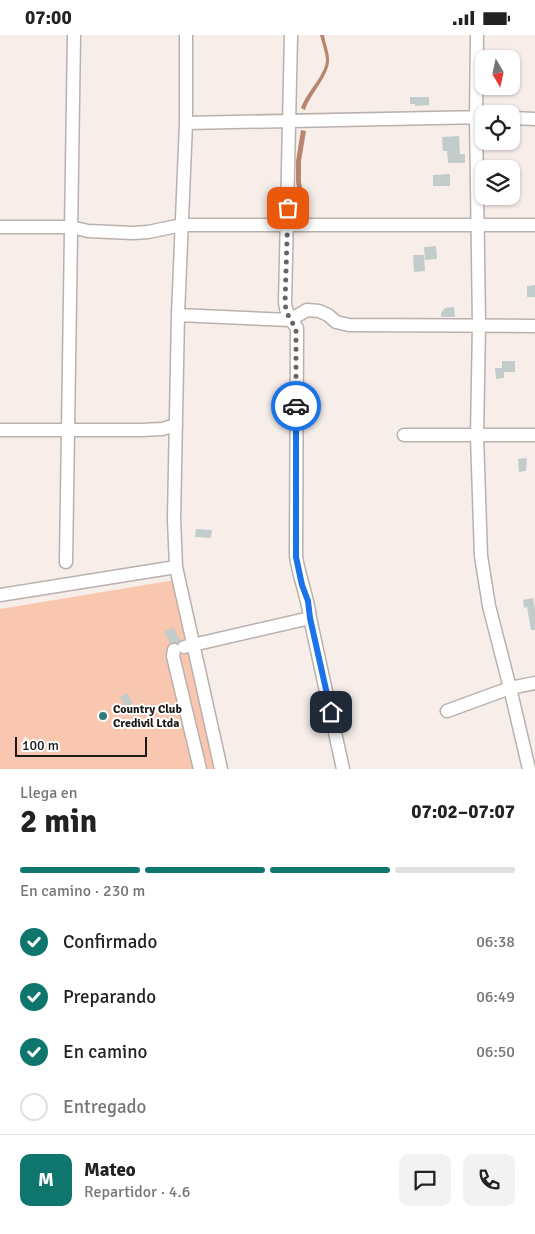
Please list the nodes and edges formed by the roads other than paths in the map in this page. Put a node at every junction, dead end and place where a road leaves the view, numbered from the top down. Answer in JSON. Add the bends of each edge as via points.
{"nodes":[{"id":1,"x":74,"y":35,"type":"edge"},
{"id":2,"x":186,"y":35,"type":"edge"},
{"id":3,"x":291,"y":35,"type":"edge"},
{"id":4,"x":477,"y":35,"type":"edge"},
{"id":5,"x":480,"y":105,"type":"edge"},
{"id":6,"x":475,"y":117,"type":"edge"},
{"id":7,"x":520,"y":118,"type":"edge"},
{"id":8,"x":535,"y":119,"type":"edge"},
{"id":9,"x":290,"y":121,"type":"junction"},
{"id":10,"x":186,"y":123,"type":"junction"},
{"id":11,"x":479,"y":150,"type":"edge"},
{"id":12,"x":182,"y":225,"type":"junction"},
{"id":13,"x":287,"y":225,"type":"junction"},
{"id":14,"x":478,"y":225,"type":"junction"},
{"id":15,"x":535,"y":225,"type":"edge"},
{"id":16,"x":0,"y":227,"type":"edge"},
{"id":17,"x":71,"y":227,"type":"junction"},
{"id":18,"x":178,"y":315,"type":"junction"},
{"id":19,"x":290,"y":320,"type":"junction"},
{"id":20,"x":479,"y":325,"type":"junction"},
{"id":21,"x":535,"y":326,"type":"edge"},
{"id":22,"x":176,"y":425,"type":"junction"},
{"id":23,"x":0,"y":430,"type":"edge"},
{"id":24,"x":68,"y":430,"type":"junction"},
{"id":25,"x":404,"y":435,"type":"dead end"},
{"id":26,"x":535,"y":435,"type":"edge"},
{"id":27,"x":477,"y":436,"type":"junction"},
{"id":28,"x":66,"y":562,"type":"dead end"},
{"id":29,"x":176,"y":567,"type":"junction"},
{"id":30,"x":0,"y":595,"type":"edge"},
{"id":31,"x":310,"y":618,"type":"junction"},
{"id":32,"x":184,"y":647,"type":"junction"},
{"id":33,"x":535,"y":683,"type":"edge"},
{"id":34,"x":510,"y":688,"type":"junction"},
{"id":35,"x":447,"y":711,"type":"dead end"},
{"id":36,"x":200,"y":769,"type":"edge"},
{"id":37,"x":221,"y":769,"type":"edge"},
{"id":38,"x":343,"y":769,"type":"edge"},
{"id":39,"x":529,"y":769,"type":"edge"}],
"edges":[{"from":1,"to":17,"type":"street"},
{"from":2,"to":10,"type":"street"},
{"from":3,"to":9,"type":"street"},
{"from":4,"to":5,"type":"street"},
{"from":6,"to":9,"type":"street"},
{"from":7,"to":8,"type":"street"},
{"from":9,"to":10,"type":"street"},
{"from":9,"to":13,"type":"street"},
{"from":10,"to":12,"type":"street"},
{"from":11,"to":14,"type":"street"},
{"from":12,"to":13,"type":"street"},
{"from":12,"to":17,"type":"street","via":[[133,233]]},
{"from":12,"to":18,"type":"street"},
{"from":13,"to":14,"type":"street"},
{"from":13,"to":19,"type":"street","via":[[285,303]]},
{"from":14,"to":15,"type":"street"},
{"from":14,"to":20,"type":"street"},
{"from":16,"to":17,"type":"street"},
{"from":17,"to":24,"type":"street"},
{"from":18,"to":19,"type":"street"},
{"from":18,"to":22,"type":"street"},
{"from":19,"to":20,"type":"street","via":[[307,310],[319,311],[336,322],[348,325]]},
{"from":19,"to":31,"type":"street","via":[[296,328],[297,339],[296,557]]},
{"from":20,"to":21,"type":"street"},
{"from":20,"to":27,"type":"street"},
{"from":22,"to":24,"type":"street","via":[[142,431]]},
{"from":22,"to":29,"type":"street"},
{"from":23,"to":24,"type":"street"},
{"from":24,"to":28,"type":"street"},
{"from":25,"to":27,"type":"street"},
{"from":26,"to":27,"type":"street"},
{"from":27,"to":34,"type":"street","via":[[481,556],[489,606]]},
{"from":29,"to":30,"type":"street"},
{"from":29,"to":32,"type":"street"},
{"from":31,"to":32,"type":"street"},
{"from":31,"to":38,"type":"street"},
{"from":32,"to":36,"type":"street","via":[[173,655]]},
{"from":32,"to":37,"type":"street"},
{"from":33,"to":34,"type":"street"},
{"from":34,"to":35,"type":"street"},
{"from":34,"to":39,"type":"street"}]}
